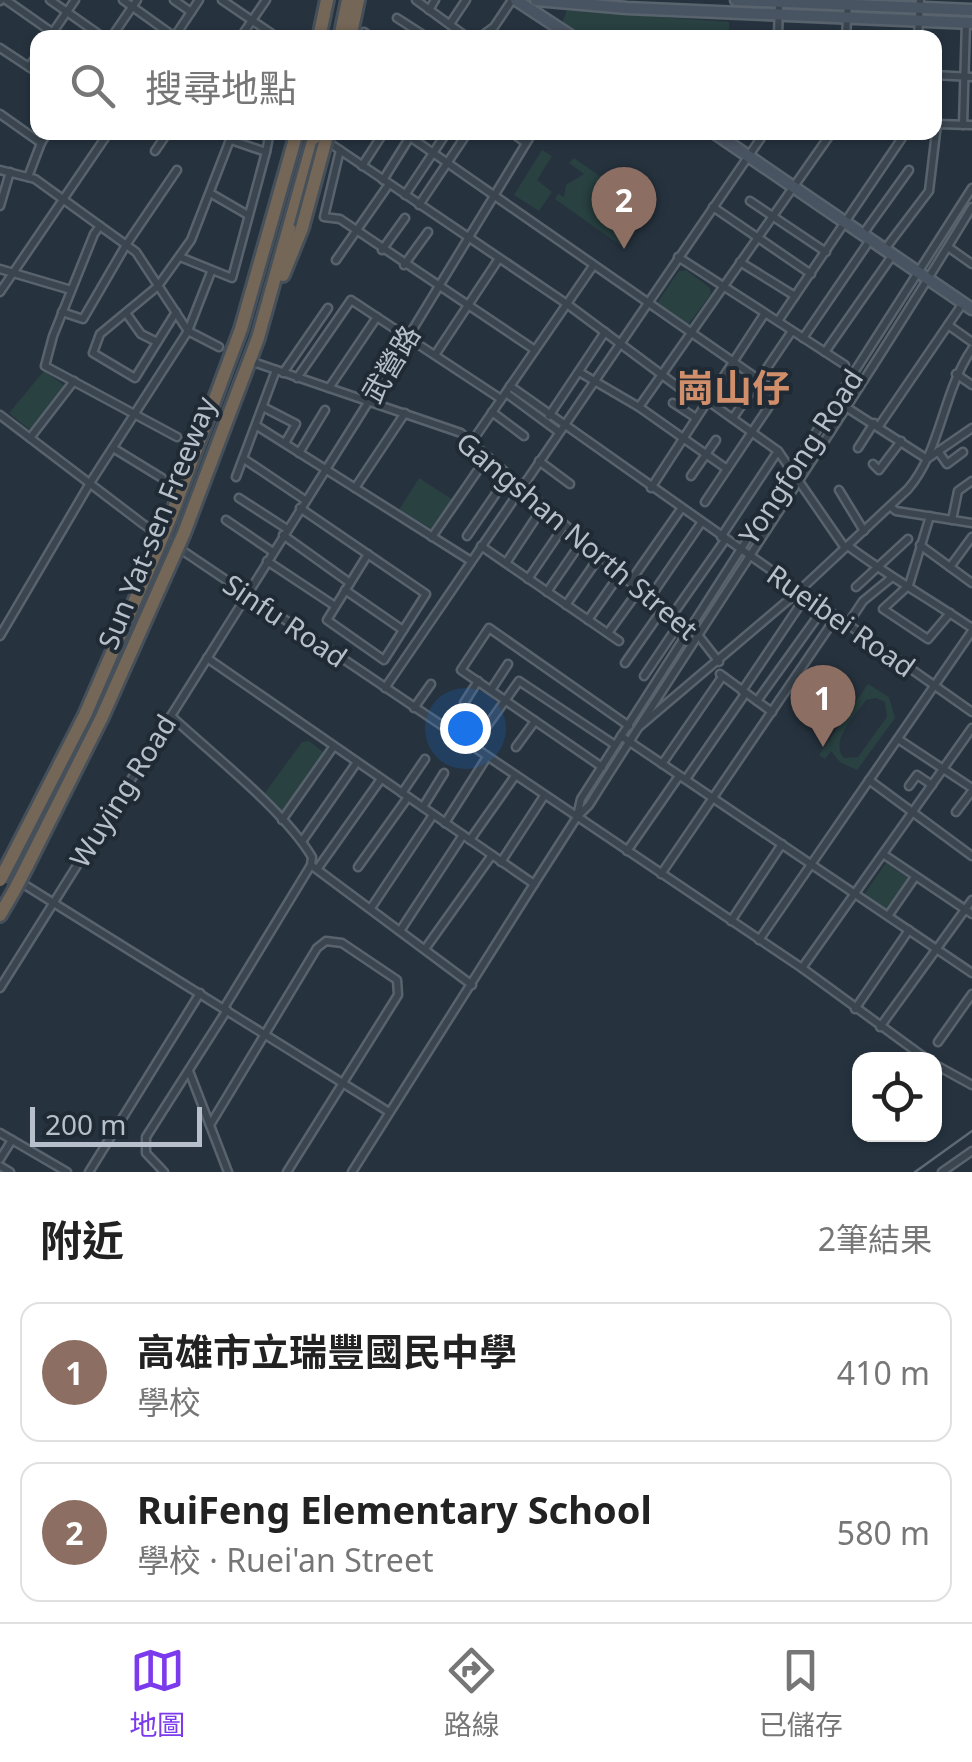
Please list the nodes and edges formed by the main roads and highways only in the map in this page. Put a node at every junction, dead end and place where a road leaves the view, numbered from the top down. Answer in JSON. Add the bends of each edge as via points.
{"nodes":[{"id":1,"x":327,"y":0,"type":"edge"},
{"id":2,"x":348,"y":0,"type":"edge"},
{"id":3,"x":358,"y":0,"type":"edge"},
{"id":4,"x":321,"y":30,"type":"edge"},
{"id":5,"x":342,"y":30,"type":"edge"},
{"id":6,"x":352,"y":30,"type":"edge"},
{"id":7,"x":295,"y":140,"type":"edge"},
{"id":8,"x":313,"y":140,"type":"edge"},
{"id":9,"x":326,"y":140,"type":"edge"},
{"id":10,"x":258,"y":338,"type":"junction"},
{"id":11,"x":0,"y":880,"type":"edge"},
{"id":12,"x":0,"y":915,"type":"edge"}],
"edges":[{"from":1,"to":4,"type":"highway"},
{"from":2,"to":5,"type":"highway"},
{"from":3,"to":6,"type":"highway"},
{"from":7,"to":11,"type":"highway","name":"Sun Yat-sen Freeway","bridge":true,"via":[[241,330],[170,519],[98,687]]},
{"from":8,"to":10,"type":"highway","name":"Sun Yat-sen Freeway"},
{"from":9,"to":10,"type":"highway","bridge":true,"via":[[302,228]]},
{"from":10,"to":12,"type":"highway","name":"Sun Yat-sen Freeway","bridge":true,"via":[[184,533],[102,718]]}]}
